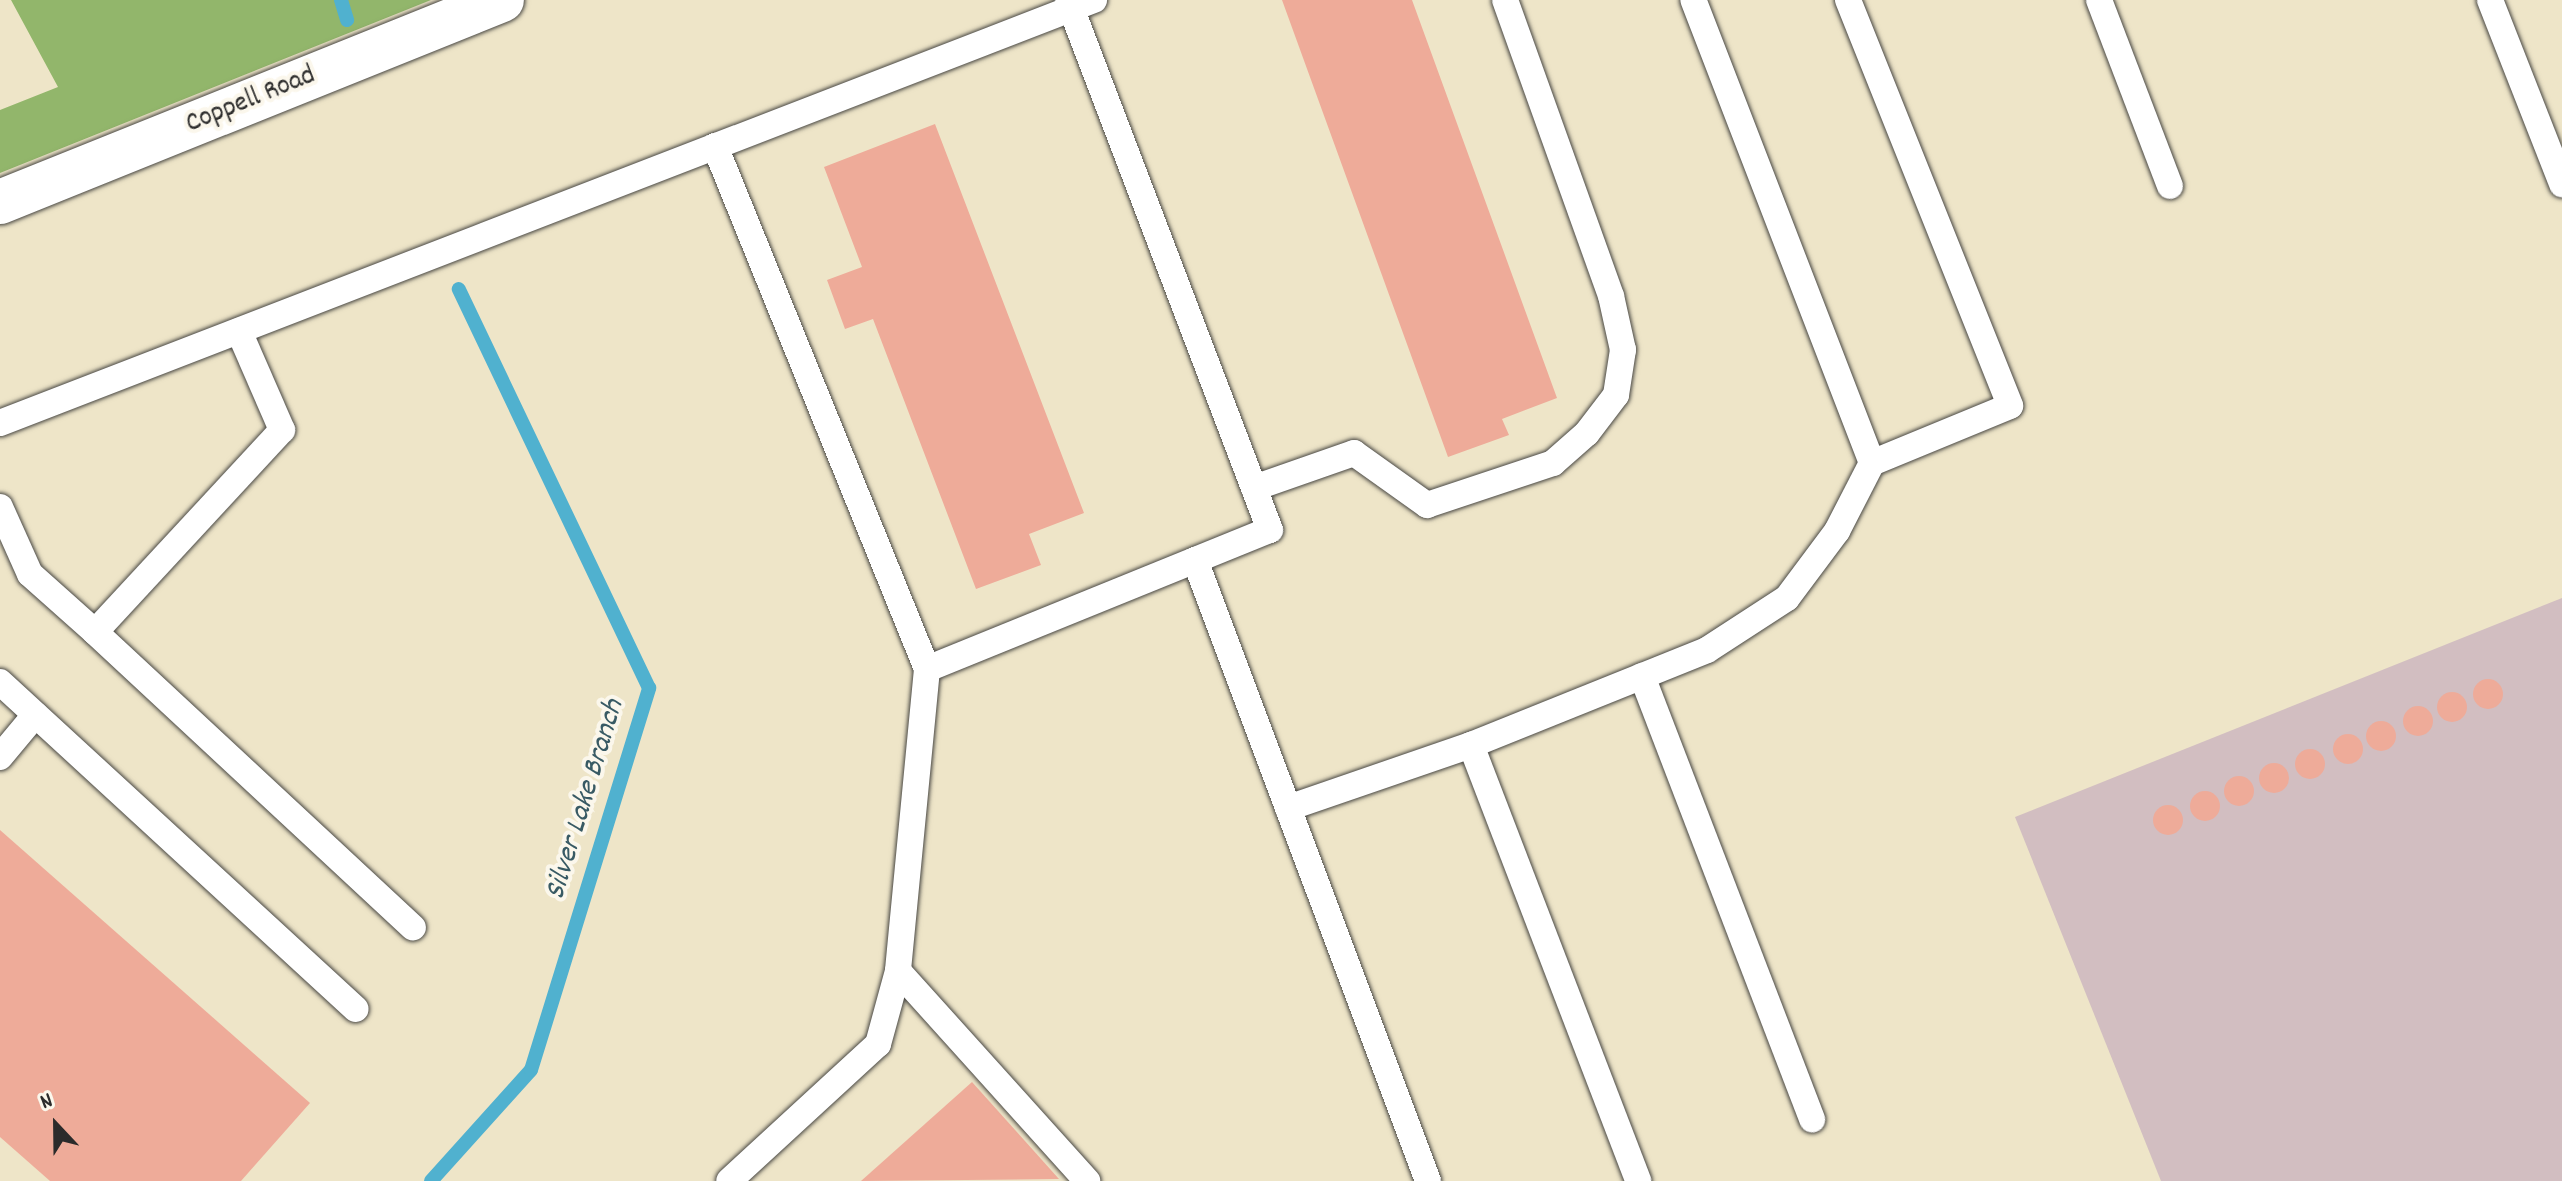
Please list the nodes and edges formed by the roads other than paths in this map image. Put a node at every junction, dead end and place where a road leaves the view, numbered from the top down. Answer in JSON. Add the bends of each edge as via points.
{"nodes":[{"id":1,"x":502,"y":0,"type":"edge"},
{"id":2,"x":1505,"y":0,"type":"edge"},
{"id":3,"x":1693,"y":0,"type":"edge"},
{"id":4,"x":1848,"y":0,"type":"edge"},
{"id":5,"x":2099,"y":0,"type":"edge"},
{"id":6,"x":2490,"y":0,"type":"edge"},
{"id":7,"x":1077,"y":3,"type":"edge"},
{"id":8,"x":715,"y":146,"type":"junction"},
{"id":9,"x":2562,"y":184,"type":"edge"},
{"id":10,"x":2170,"y":186,"type":"dead end"},
{"id":11,"x":0,"y":202,"type":"edge"},
{"id":12,"x":239,"y":331,"type":"junction"},
{"id":13,"x":0,"y":423,"type":"edge"},
{"id":14,"x":1872,"y":463,"type":"junction"},
{"id":15,"x":1254,"y":488,"type":"junction"},
{"id":16,"x":0,"y":507,"type":"edge"},
{"id":17,"x":1195,"y":560,"type":"junction"},
{"id":18,"x":95,"y":632,"type":"junction"},
{"id":19,"x":927,"y":669,"type":"junction"},
{"id":20,"x":1642,"y":676,"type":"junction"},
{"id":21,"x":0,"y":682,"type":"edge"},
{"id":22,"x":35,"y":715,"type":"junction"},
{"id":23,"x":1471,"y":745,"type":"junction"},
{"id":24,"x":0,"y":757,"type":"edge"},
{"id":25,"x":1288,"y":808,"type":"junction"},
{"id":26,"x":413,"y":927,"type":"dead end"},
{"id":27,"x":898,"y":971,"type":"junction"},
{"id":28,"x":355,"y":1009,"type":"dead end"},
{"id":29,"x":1812,"y":1120,"type":"dead end"},
{"id":30,"x":729,"y":1181,"type":"edge"},
{"id":31,"x":1087,"y":1181,"type":"edge"},
{"id":32,"x":1428,"y":1181,"type":"edge"},
{"id":33,"x":1638,"y":1181,"type":"edge"}],
"edges":[{"from":1,"to":11,"type":"street","name":"Coppell Road"},
{"from":2,"to":15,"type":"lane","via":[[1611,296],[1623,350],[1616,395],[1587,433],[1553,463],[1427,505],[1354,453]]},
{"from":3,"to":14,"type":"lane"},
{"from":4,"to":14,"type":"lane","via":[[2010,406]]},
{"from":5,"to":10,"type":"lane"},
{"from":6,"to":9,"type":"lane"},
{"from":7,"to":8,"type":"lane"},
{"from":7,"to":15,"type":"lane"},
{"from":8,"to":12,"type":"lane"},
{"from":8,"to":19,"type":"lane"},
{"from":12,"to":13,"type":"lane"},
{"from":12,"to":18,"type":"lane","via":[[282,430]]},
{"from":14,"to":20,"type":"lane","via":[[1837,531],[1787,598],[1707,650]]},
{"from":15,"to":17,"type":"lane","via":[[1270,530]]},
{"from":16,"to":18,"type":"lane","via":[[30,574]]},
{"from":17,"to":19,"type":"lane"},
{"from":17,"to":25,"type":"lane"},
{"from":18,"to":26,"type":"lane"},
{"from":19,"to":27,"type":"lane"},
{"from":20,"to":23,"type":"lane"},
{"from":20,"to":29,"type":"lane"},
{"from":21,"to":22,"type":"lane"},
{"from":22,"to":24,"type":"lane"},
{"from":22,"to":28,"type":"lane"},
{"from":23,"to":25,"type":"lane"},
{"from":23,"to":33,"type":"lane"},
{"from":25,"to":32,"type":"lane"},
{"from":27,"to":30,"type":"lane","via":[[878,1044]]},
{"from":27,"to":31,"type":"lane"}]}
